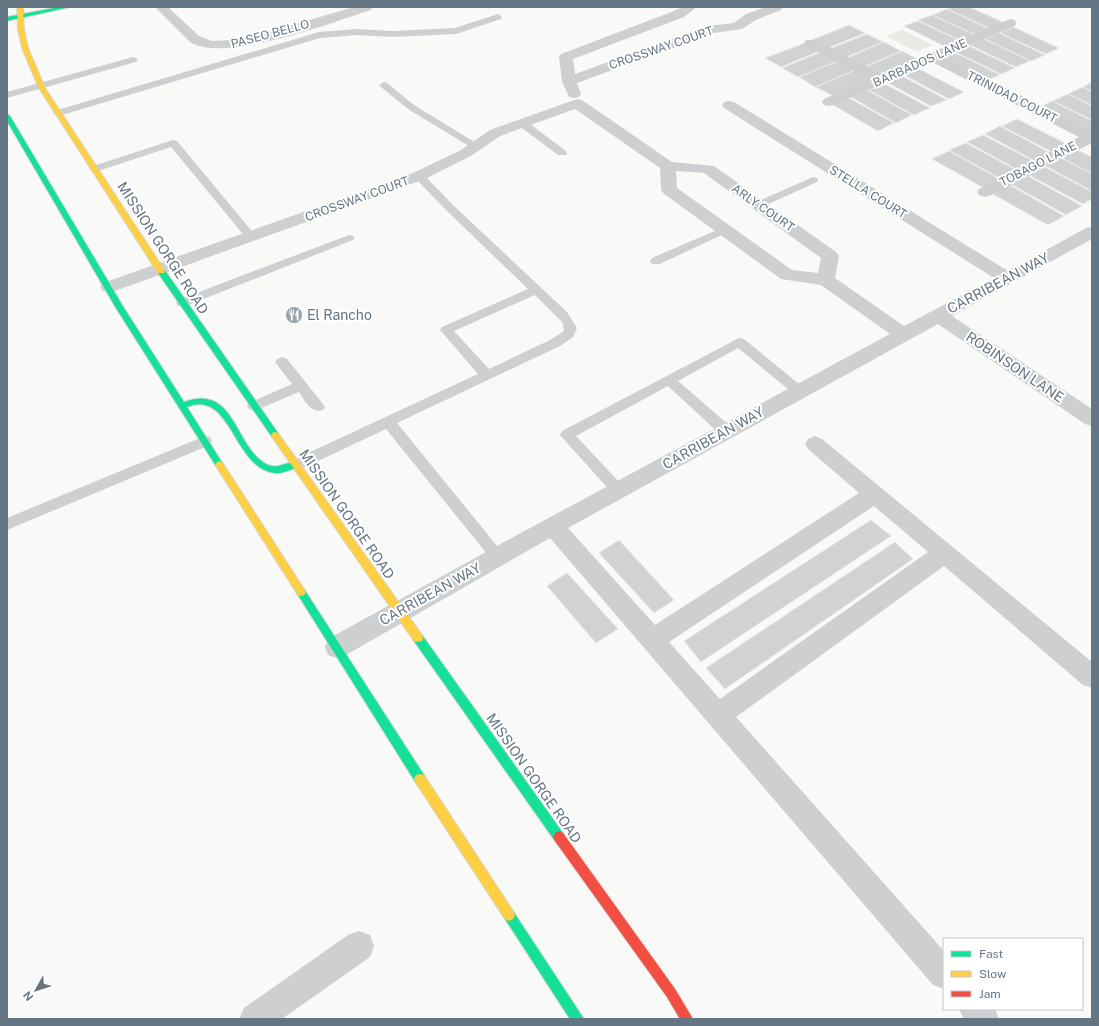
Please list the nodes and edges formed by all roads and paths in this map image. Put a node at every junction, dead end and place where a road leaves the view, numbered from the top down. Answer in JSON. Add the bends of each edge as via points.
{"nodes":[{"id":1,"x":20,"y":7,"type":"edge"},
{"id":2,"x":67,"y":7,"type":"edge"},
{"id":3,"x":161,"y":7,"type":"edge"},
{"id":4,"x":367,"y":7,"type":"edge"},
{"id":5,"x":692,"y":7,"type":"edge"},
{"id":6,"x":739,"y":7,"type":"edge"},
{"id":7,"x":777,"y":7,"type":"edge"},
{"id":8,"x":21,"y":17,"type":"junction"},
{"id":9,"x":498,"y":17,"type":"dead end"},
{"id":10,"x":751,"y":17,"type":"junction"},
{"id":11,"x":7,"y":19,"type":"edge"},
{"id":12,"x":1010,"y":23,"type":"dead end"},
{"id":13,"x":812,"y":43,"type":"dead end"},
{"id":14,"x":933,"y":57,"type":"junction"},
{"id":15,"x":133,"y":60,"type":"dead end"},
{"id":16,"x":569,"y":77,"type":"junction"},
{"id":17,"x":880,"y":80,"type":"junction"},
{"id":18,"x":41,"y":86,"type":"junction"},
{"id":19,"x":384,"y":86,"type":"dead end"},
{"id":20,"x":7,"y":95,"type":"edge"},
{"id":21,"x":830,"y":102,"type":"dead end"},
{"id":22,"x":577,"y":103,"type":"junction"},
{"id":23,"x":729,"y":105,"type":"dead end"},
{"id":24,"x":58,"y":113,"type":"junction"},
{"id":25,"x":7,"y":116,"type":"edge"},
{"id":26,"x":522,"y":123,"type":"junction"},
{"id":27,"x":1092,"y":137,"type":"edge"},
{"id":28,"x":476,"y":146,"type":"junction"},
{"id":29,"x":562,"y":153,"type":"dead end"},
{"id":30,"x":668,"y":166,"type":"junction"},
{"id":31,"x":94,"y":169,"type":"junction"},
{"id":32,"x":419,"y":176,"type":"junction"},
{"id":33,"x":813,"y":180,"type":"dead end"},
{"id":34,"x":985,"y":192,"type":"dead end"},
{"id":35,"x":758,"y":205,"type":"junction"},
{"id":36,"x":724,"y":230,"type":"junction"},
{"id":37,"x":1091,"y":234,"type":"edge"},
{"id":38,"x":251,"y":237,"type":"junction"},
{"id":39,"x":349,"y":238,"type":"dead end"},
{"id":40,"x":656,"y":261,"type":"dead end"},
{"id":41,"x":160,"y":269,"type":"junction"},
{"id":42,"x":1007,"y":278,"type":"junction"},
{"id":43,"x":826,"y":280,"type":"junction"},
{"id":44,"x":109,"y":287,"type":"junction"},
{"id":45,"x":536,"y":290,"type":"junction"},
{"id":46,"x":182,"y":303,"type":"junction"},
{"id":47,"x":938,"y":315,"type":"junction"},
{"id":48,"x":903,"y":334,"type":"junction"},
{"id":49,"x":282,"y":362,"type":"dead end"},
{"id":50,"x":487,"y":375,"type":"junction"},
{"id":51,"x":669,"y":380,"type":"junction"},
{"id":52,"x":301,"y":386,"type":"junction"},
{"id":53,"x":799,"y":391,"type":"junction"},
{"id":54,"x":183,"y":406,"type":"junction"},
{"id":55,"x":254,"y":406,"type":"junction"},
{"id":56,"x":318,"y":408,"type":"dead end"},
{"id":57,"x":1092,"y":419,"type":"edge"},
{"id":58,"x":388,"y":422,"type":"junction"},
{"id":59,"x":726,"y":431,"type":"junction"},
{"id":60,"x":205,"y":441,"type":"junction"},
{"id":61,"x":815,"y":444,"type":"dead end"},
{"id":62,"x":296,"y":465,"type":"junction"},
{"id":63,"x":618,"y":490,"type":"junction"},
{"id":64,"x":874,"y":494,"type":"junction"},
{"id":65,"x":7,"y":524,"type":"edge"},
{"id":66,"x":553,"y":526,"type":"junction"},
{"id":67,"x":944,"y":553,"type":"junction"},
{"id":68,"x":498,"y":556,"type":"junction"},
{"id":69,"x":399,"y":611,"type":"junction"},
{"id":70,"x":652,"y":640,"type":"junction"},
{"id":71,"x":337,"y":647,"type":"junction"},
{"id":72,"x":1092,"y":677,"type":"edge"},
{"id":73,"x":718,"y":715,"type":"junction"},
{"id":74,"x":359,"y":946,"type":"dead end"},
{"id":75,"x":943,"y":973,"type":"edge"},
{"id":76,"x":976,"y":1010,"type":"edge"},
{"id":77,"x":255,"y":1019,"type":"edge"},
{"id":78,"x":578,"y":1019,"type":"edge"},
{"id":79,"x":687,"y":1019,"type":"edge"},
{"id":80,"x":984,"y":1019,"type":"edge"}],
"edges":[{"from":1,"to":8,"type":"main road","name":"MISSION GORGE ROAD"},
{"from":2,"to":8,"type":"main road"},
{"from":3,"to":4,"type":"street","name":"PASEO BELLO","via":[[200,43],[225,46],[254,41]]},
{"from":5,"to":16,"type":"street","name":"CROSSWAY COURT","via":[[566,56]]},
{"from":6,"to":10,"type":"street"},
{"from":7,"to":10,"type":"street","name":"CROSSWAY COURT"},
{"from":8,"to":11,"type":"main road"},
{"from":8,"to":18,"type":"main road","name":"MISSION GORGE ROAD","via":[[25,48]]},
{"from":9,"to":24,"type":"lane","via":[[456,31],[319,35]]},
{"from":10,"to":16,"type":"street","name":"CROSSWAY COURT","via":[[737,26],[712,29]]},
{"from":12,"to":14,"type":"street","name":"BARBADOS LANE"},
{"from":13,"to":17,"type":"street"},
{"from":14,"to":17,"type":"street","name":"BARBADOS LANE"},
{"from":14,"to":27,"type":"street","name":"TRINIDAD COURT"},
{"from":15,"to":18,"type":"lane"},
{"from":16,"to":22,"type":"street","name":"CROSSWAY COURT"},
{"from":17,"to":21,"type":"street","name":"BARBADOS LANE"},
{"from":18,"to":20,"type":"lane"},
{"from":18,"to":24,"type":"main road","name":"MISSION GORGE ROAD"},
{"from":19,"to":28,"type":"lane","via":[[411,107]]},
{"from":22,"to":26,"type":"street","name":"CROSSWAY COURT"},
{"from":22,"to":30,"type":"street","name":"ARLY COURT"},
{"from":23,"to":42,"type":"street","name":"STELLA COURT"},
{"from":24,"to":31,"type":"main road","name":"MISSION GORGE ROAD"},
{"from":25,"to":44,"type":"main road"},
{"from":26,"to":28,"type":"street","name":"CROSSWAY COURT","via":[[495,133]]},
{"from":26,"to":29,"type":"lane"},
{"from":27,"to":34,"type":"street","name":"TOBAGO LANE"},
{"from":28,"to":32,"type":"street","name":"CROSSWAY COURT"},
{"from":30,"to":35,"type":"street","name":"ARLY COURT","via":[[708,170]]},
{"from":30,"to":36,"type":"street","via":[[669,190]]},
{"from":31,"to":38,"type":"lane","via":[[173,143]]},
{"from":31,"to":41,"type":"main road","name":"MISSION GORGE ROAD"},
{"from":32,"to":38,"type":"street","name":"CROSSWAY COURT"},
{"from":32,"to":45,"type":"lane"},
{"from":33,"to":35,"type":"lane"},
{"from":35,"to":43,"type":"street","name":"ARLY COURT","via":[[830,256]]},
{"from":36,"to":40,"type":"lane"},
{"from":36,"to":43,"type":"street","via":[[787,275]]},
{"from":37,"to":42,"type":"street","name":"CARRIBEAN WAY"},
{"from":38,"to":41,"type":"street","name":"CROSSWAY COURT"},
{"from":39,"to":46,"type":"lane"},
{"from":41,"to":44,"type":"street","name":"CROSSWAY COURT"},
{"from":41,"to":46,"type":"main road","name":"MISSION GORGE ROAD"},
{"from":42,"to":47,"type":"street","name":"CARRIBEAN WAY"},
{"from":43,"to":48,"type":"street"},
{"from":44,"to":54,"type":"main road"},
{"from":45,"to":50,"type":"lane","via":[[570,323],[569,334]]},
{"from":45,"to":50,"type":"lane","via":[[446,330]]},
{"from":46,"to":55,"type":"main road","name":"MISSION GORGE ROAD"},
{"from":47,"to":48,"type":"street","name":"CARRIBEAN WAY"},
{"from":47,"to":57,"type":"street","name":"ROBINSON LANE"},
{"from":48,"to":53,"type":"street","name":"CARRIBEAN WAY"},
{"from":49,"to":52,"type":"lane"},
{"from":50,"to":58,"type":"lane"},
{"from":51,"to":53,"type":"lane","via":[[739,342]]},
{"from":51,"to":59,"type":"lane"},
{"from":51,"to":63,"type":"lane","via":[[566,435]]},
{"from":52,"to":55,"type":"lane"},
{"from":52,"to":56,"type":"lane"},
{"from":53,"to":59,"type":"street","name":"CARRIBEAN WAY"},
{"from":54,"to":60,"type":"main road"},
{"from":54,"to":62,"type":"main road","via":[[197,400],[210,401],[219,408],[259,464],[275,470]]},
{"from":55,"to":62,"type":"main road","name":"MISSION GORGE ROAD"},
{"from":58,"to":62,"type":"lane"},
{"from":58,"to":68,"type":"lane"},
{"from":59,"to":63,"type":"street","name":"CARRIBEAN WAY"},
{"from":60,"to":65,"type":"lane"},
{"from":60,"to":71,"type":"main road"},
{"from":61,"to":64,"type":"street"},
{"from":62,"to":69,"type":"main road","name":"MISSION GORGE ROAD"},
{"from":63,"to":66,"type":"street","name":"CARRIBEAN WAY"},
{"from":64,"to":67,"type":"street"},
{"from":64,"to":70,"type":"street"},
{"from":66,"to":68,"type":"street","name":"CARRIBEAN WAY"},
{"from":66,"to":70,"type":"street"},
{"from":67,"to":72,"type":"street"},
{"from":67,"to":73,"type":"street"},
{"from":68,"to":69,"type":"street","name":"CARRIBEAN WAY"},
{"from":69,"to":71,"type":"street","name":"CARRIBEAN WAY"},
{"from":69,"to":79,"type":"main road","name":"MISSION GORGE ROAD"},
{"from":70,"to":73,"type":"street"},
{"from":71,"to":78,"type":"main road","via":[[435,802]]},
{"from":73,"to":75,"type":"street"},
{"from":74,"to":77,"type":"street"},
{"from":76,"to":80,"type":"street"}]}
